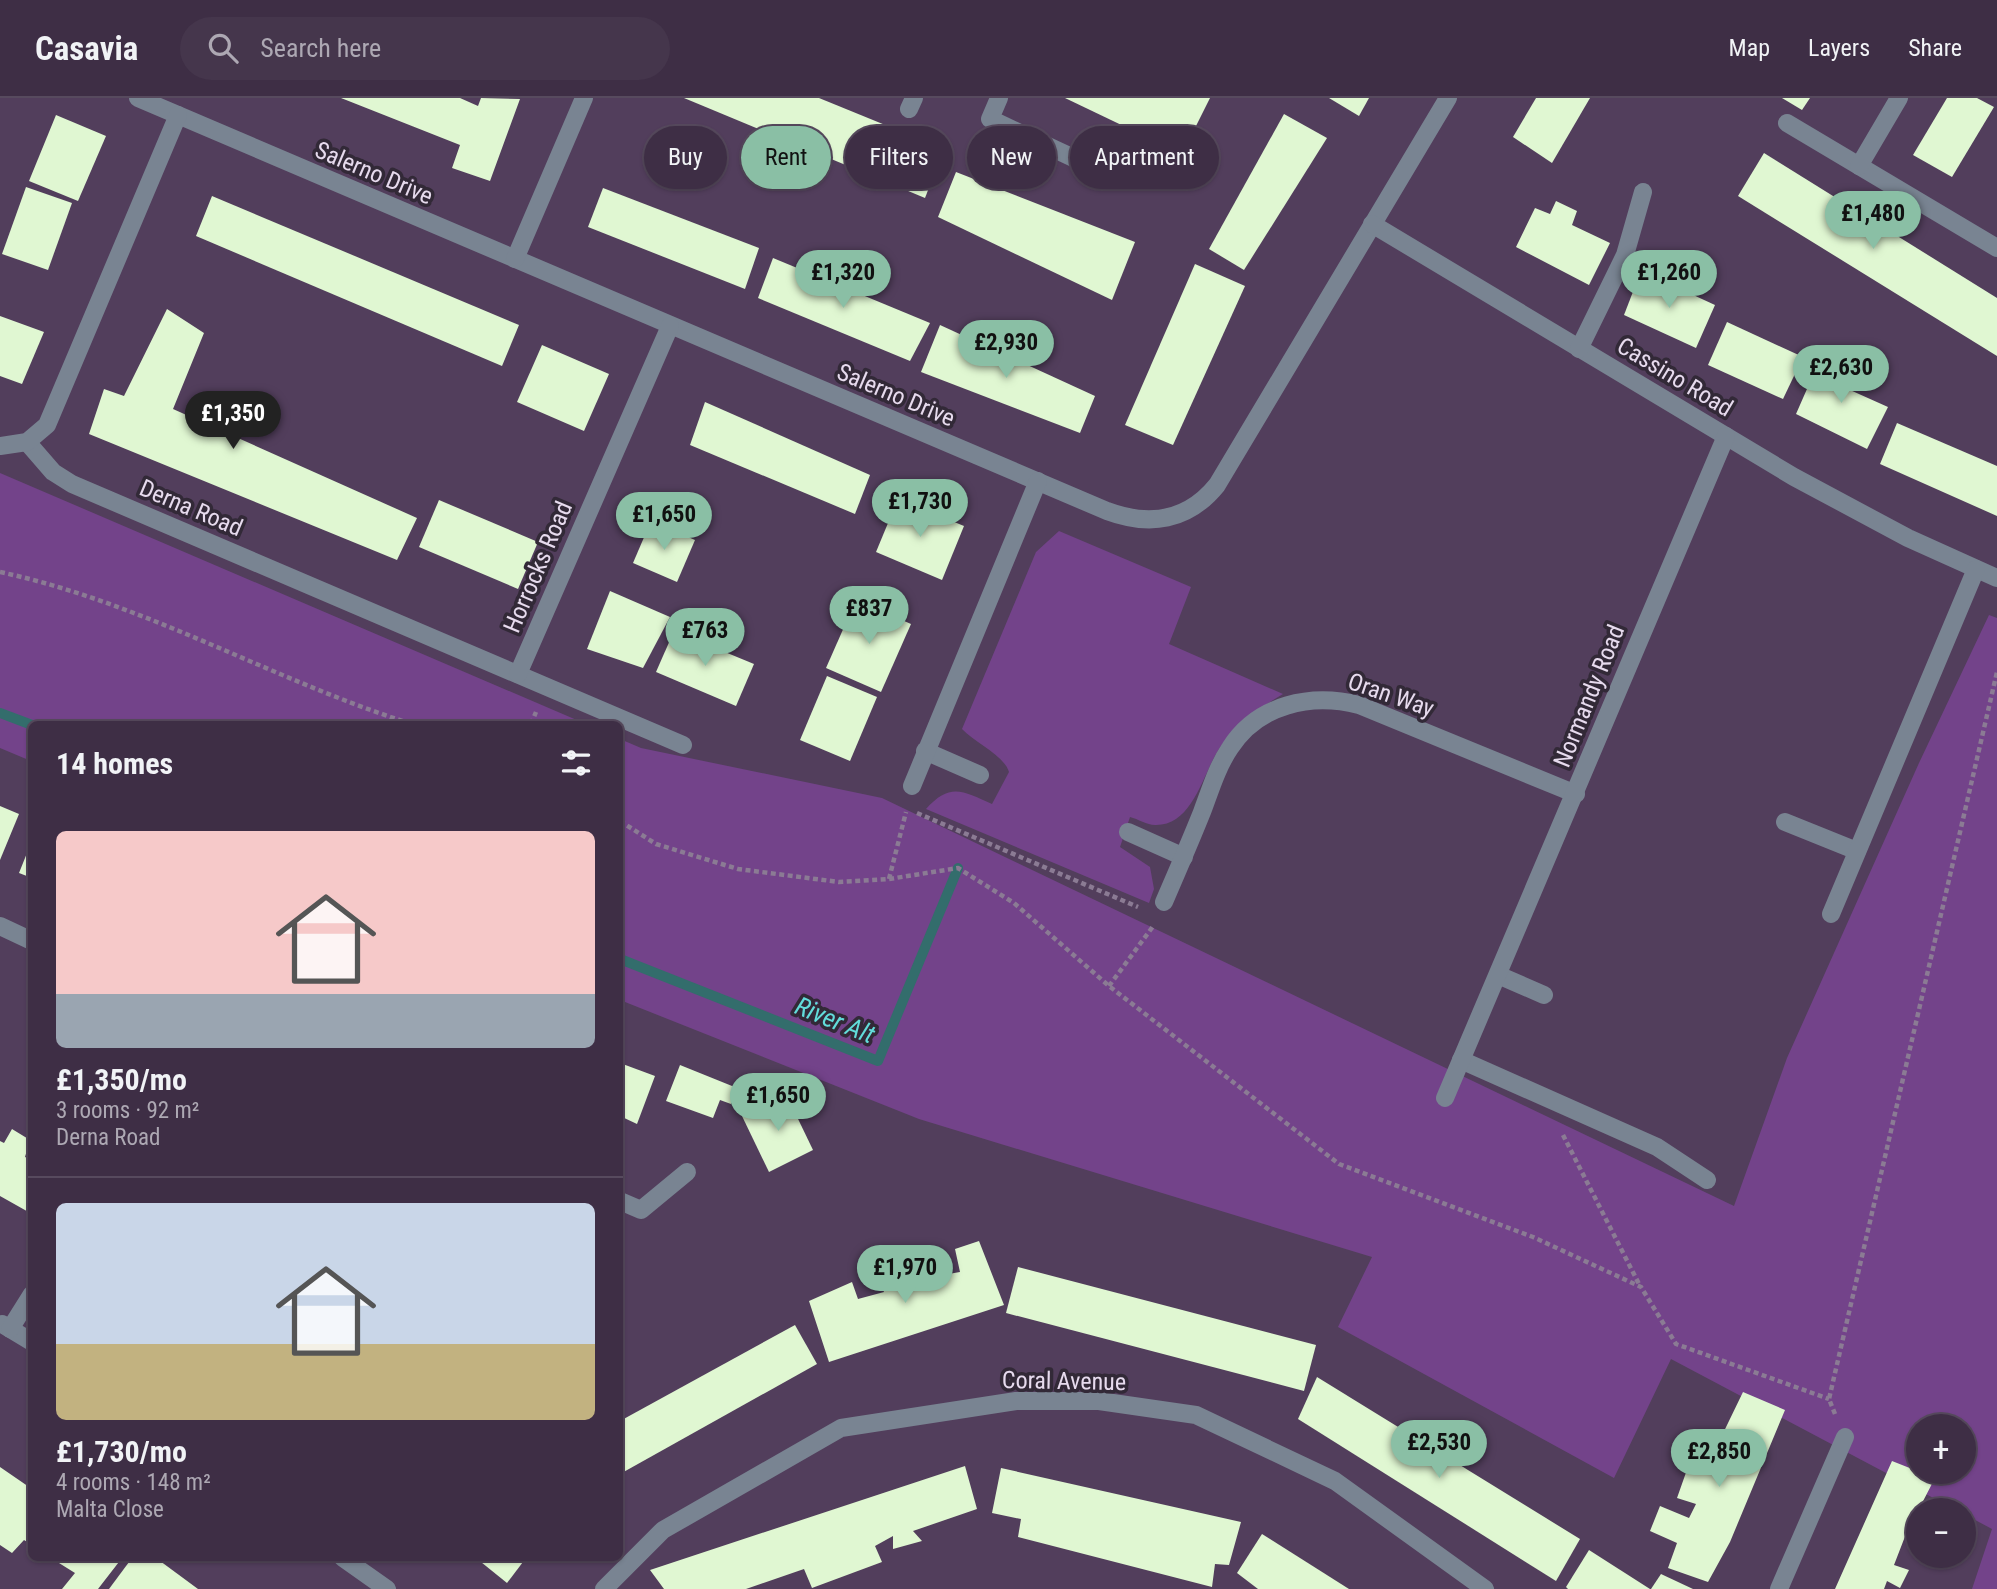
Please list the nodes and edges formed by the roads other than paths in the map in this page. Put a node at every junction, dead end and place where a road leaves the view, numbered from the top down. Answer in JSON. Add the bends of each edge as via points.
{"nodes":[{"id":1,"x":138,"y":98,"type":"edge"},
{"id":2,"x":584,"y":98,"type":"edge"},
{"id":3,"x":999,"y":98,"type":"edge"},
{"id":4,"x":1448,"y":98,"type":"edge"},
{"id":5,"x":1899,"y":98,"type":"edge"},
{"id":6,"x":178,"y":115,"type":"junction"},
{"id":7,"x":1787,"y":122,"type":"dead end"},
{"id":8,"x":1070,"y":156,"type":"edge"},
{"id":9,"x":1859,"y":166,"type":"junction"},
{"id":10,"x":1643,"y":192,"type":"dead end"},
{"id":11,"x":1372,"y":224,"type":"junction"},
{"id":12,"x":1997,"y":248,"type":"edge"},
{"id":13,"x":515,"y":259,"type":"junction"},
{"id":14,"x":670,"y":326,"type":"junction"},
{"id":15,"x":1579,"y":349,"type":"junction"},
{"id":16,"x":1726,"y":436,"type":"junction"},
{"id":17,"x":27,"y":442,"type":"junction"},
{"id":18,"x":0,"y":446,"type":"edge"},
{"id":19,"x":1038,"y":481,"type":"junction"},
{"id":20,"x":1976,"y":569,"type":"junction"},
{"id":21,"x":1997,"y":578,"type":"edge"},
{"id":22,"x":519,"y":674,"type":"junction"},
{"id":23,"x":683,"y":745,"type":"dead end"},
{"id":24,"x":925,"y":751,"type":"junction"},
{"id":25,"x":980,"y":775,"type":"dead end"},
{"id":26,"x":912,"y":786,"type":"dead end"},
{"id":27,"x":1576,"y":794,"type":"junction"},
{"id":28,"x":1786,"y":822,"type":"dead end"},
{"id":29,"x":1128,"y":832,"type":"dead end"},
{"id":30,"x":1857,"y":851,"type":"junction"},
{"id":31,"x":1184,"y":857,"type":"junction"},
{"id":32,"x":1162,"y":909,"type":"road end"},
{"id":33,"x":1831,"y":914,"type":"dead end"},
{"id":34,"x":0,"y":926,"type":"edge"},
{"id":35,"x":28,"y":939,"type":"edge"},
{"id":36,"x":1498,"y":975,"type":"junction"},
{"id":37,"x":1544,"y":995,"type":"dead end"},
{"id":38,"x":1461,"y":1060,"type":"junction"},
{"id":39,"x":1445,"y":1098,"type":"dead end"},
{"id":40,"x":687,"y":1172,"type":"dead end"},
{"id":41,"x":1707,"y":1180,"type":"dead end"},
{"id":42,"x":623,"y":1202,"type":"edge"},
{"id":43,"x":28,"y":1299,"type":"edge"},
{"id":44,"x":5,"y":1326,"type":"edge"},
{"id":45,"x":28,"y":1340,"type":"edge"},
{"id":46,"x":1845,"y":1437,"type":"road end"},
{"id":47,"x":347,"y":1561,"type":"edge"},
{"id":48,"x":387,"y":1589,"type":"edge"},
{"id":49,"x":604,"y":1589,"type":"edge"},
{"id":50,"x":1485,"y":1589,"type":"edge"},
{"id":51,"x":1779,"y":1589,"type":"edge"}],
"edges":[{"from":1,"to":6,"type":"street","name":"Salerno Drive"},
{"from":2,"to":13,"type":"street"},
{"from":3,"to":8,"type":"street","via":[[990,119]]},
{"from":4,"to":11,"type":"street","name":"Salerno Drive"},
{"from":5,"to":9,"type":"street"},
{"from":6,"to":13,"type":"street","name":"Salerno Drive"},
{"from":6,"to":17,"type":"street","via":[[50,418],[42,432]]},
{"from":7,"to":9,"type":"street"},
{"from":9,"to":12,"type":"street"},
{"from":10,"to":15,"type":"street","via":[[1625,254]]},
{"from":11,"to":15,"type":"street","name":"Cassino Road"},
{"from":11,"to":19,"type":"street","name":"Salerno Drive","via":[[1226,471],[1196,507],[1167,519],[1141,520]]},
{"from":13,"to":14,"type":"street","name":"Salerno Drive"},
{"from":14,"to":19,"type":"street","name":"Salerno Drive"},
{"from":14,"to":22,"type":"street","name":"Horrocks Road"},
{"from":15,"to":16,"type":"street","name":"Cassino Road"},
{"from":16,"to":20,"type":"street","name":"Cassino Road","via":[[1873,521]]},
{"from":16,"to":27,"type":"street","name":"Normandy Road"},
{"from":17,"to":18,"type":"street"},
{"from":17,"to":22,"type":"street","name":"Derna Road","via":[[52,472],[72,484]]},
{"from":19,"to":24,"type":"street"},
{"from":20,"to":21,"type":"street","name":"Cassino Road"},
{"from":20,"to":30,"type":"street"},
{"from":22,"to":23,"type":"street","name":"Derna Road"},
{"from":24,"to":25,"type":"street"},
{"from":24,"to":26,"type":"street"},
{"from":27,"to":31,"type":"street","name":"Oran Way","via":[[1359,705],[1332,699],[1304,700],[1255,721],[1230,747]]},
{"from":27,"to":36,"type":"street","name":"Normandy Road"},
{"from":28,"to":30,"type":"street"},
{"from":29,"to":31,"type":"street"},
{"from":30,"to":33,"type":"street"},
{"from":31,"to":32,"type":"street","name":"Oran Way"},
{"from":34,"to":35,"type":"street"},
{"from":36,"to":37,"type":"street"},
{"from":36,"to":38,"type":"street","name":"Normandy Road"},
{"from":38,"to":39,"type":"street","name":"Normandy Road"},
{"from":38,"to":41,"type":"street","via":[[1657,1147]]},
{"from":40,"to":42,"type":"street","via":[[640,1210]]},
{"from":43,"to":44,"type":"street"},
{"from":44,"to":45,"type":"street"},
{"from":46,"to":51,"type":"street"},
{"from":47,"to":48,"type":"street"},
{"from":49,"to":50,"type":"street","name":"Coral Avenue","via":[[663,1530],[841,1429],[1016,1401],[1099,1401],[1196,1415],[1335,1481]]}]}
